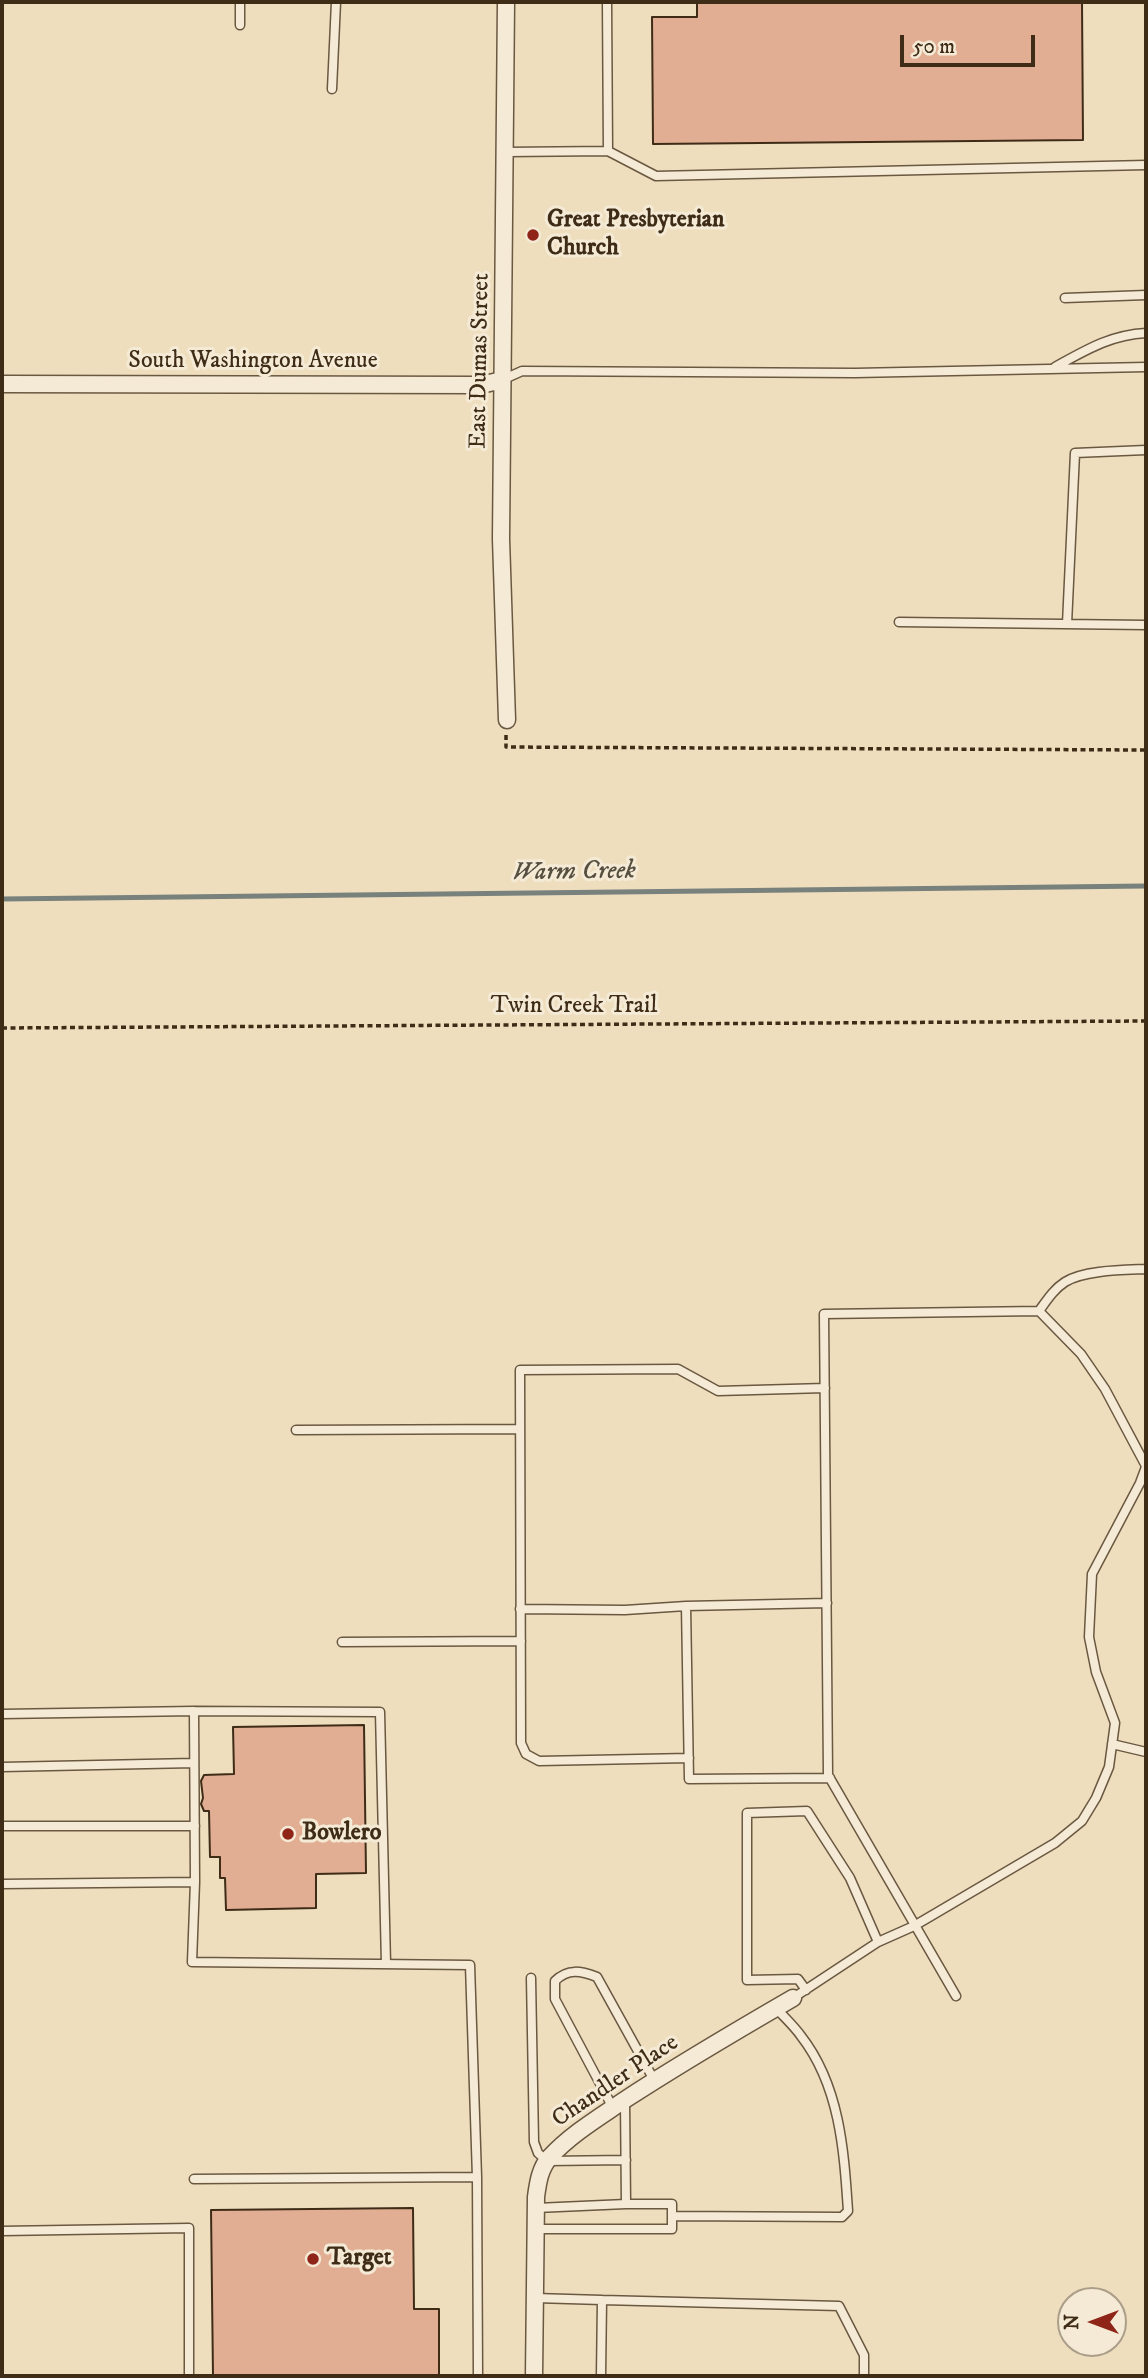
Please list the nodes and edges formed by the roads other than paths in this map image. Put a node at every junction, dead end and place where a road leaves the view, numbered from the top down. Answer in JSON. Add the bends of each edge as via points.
{"nodes":[{"id":1,"x":240,"y":2,"type":"edge"},
{"id":2,"x":336,"y":2,"type":"edge"},
{"id":3,"x":506,"y":2,"type":"edge"},
{"id":4,"x":607,"y":2,"type":"edge"},
{"id":5,"x":240,"y":25,"type":"dead end"},
{"id":6,"x":332,"y":89,"type":"dead end"},
{"id":7,"x":608,"y":151,"type":"junction"},
{"id":8,"x":506,"y":152,"type":"junction"},
{"id":9,"x":1146,"y":165,"type":"edge"},
{"id":10,"x":1146,"y":295,"type":"edge"},
{"id":11,"x":1065,"y":298,"type":"dead end"},
{"id":12,"x":1146,"y":333,"type":"edge"},
{"id":13,"x":1146,"y":367,"type":"edge"},
{"id":14,"x":1053,"y":368,"type":"junction"},
{"id":15,"x":502,"y":380,"type":"junction"},
{"id":16,"x":2,"y":384,"type":"edge"},
{"id":17,"x":1146,"y":450,"type":"edge"},
{"id":18,"x":899,"y":622,"type":"dead end"},
{"id":19,"x":1067,"y":624,"type":"junction"},
{"id":20,"x":1146,"y":625,"type":"edge"},
{"id":21,"x":507,"y":720,"type":"road end"},
{"id":22,"x":1146,"y":1269,"type":"edge"},
{"id":23,"x":1039,"y":1311,"type":"junction"},
{"id":24,"x":825,"y":1388,"type":"junction"},
{"id":25,"x":520,"y":1429,"type":"junction"},
{"id":26,"x":296,"y":1430,"type":"dead end"},
{"id":27,"x":1146,"y":1467,"type":"edge"},
{"id":28,"x":827,"y":1603,"type":"junction"},
{"id":29,"x":686,"y":1606,"type":"junction"},
{"id":30,"x":520,"y":1609,"type":"junction"},
{"id":31,"x":521,"y":1641,"type":"junction"},
{"id":32,"x":342,"y":1642,"type":"dead end"},
{"id":33,"x":194,"y":1711,"type":"junction"},
{"id":34,"x":2,"y":1713,"type":"edge"},
{"id":35,"x":1112,"y":1744,"type":"junction"},
{"id":36,"x":1146,"y":1752,"type":"edge"},
{"id":37,"x":689,"y":1758,"type":"junction"},
{"id":38,"x":194,"y":1763,"type":"junction"},
{"id":39,"x":2,"y":1767,"type":"edge"},
{"id":40,"x":830,"y":1778,"type":"junction"},
{"id":41,"x":2,"y":1826,"type":"edge"},
{"id":42,"x":195,"y":1826,"type":"junction"},
{"id":43,"x":195,"y":1882,"type":"junction"},
{"id":44,"x":2,"y":1884,"type":"edge"},
{"id":45,"x":914,"y":1926,"type":"junction"},
{"id":46,"x":878,"y":1942,"type":"junction"},
{"id":47,"x":386,"y":1964,"type":"junction"},
{"id":48,"x":531,"y":1978,"type":"dead end"},
{"id":49,"x":799,"y":1994,"type":"junction"},
{"id":50,"x":956,"y":1996,"type":"dead end"},
{"id":51,"x":776,"y":2008,"type":"junction"},
{"id":52,"x":654,"y":2080,"type":"junction"},
{"id":53,"x":619,"y":2104,"type":"junction"},
{"id":54,"x":625,"y":2160,"type":"junction"},
{"id":55,"x":547,"y":2161,"type":"junction"},
{"id":56,"x":477,"y":2177,"type":"junction"},
{"id":57,"x":194,"y":2179,"type":"dead end"},
{"id":58,"x":626,"y":2204,"type":"junction"},
{"id":59,"x":537,"y":2208,"type":"junction"},
{"id":60,"x":672,"y":2216,"type":"junction"},
{"id":61,"x":536,"y":2230,"type":"junction"},
{"id":62,"x":2,"y":2231,"type":"edge"},
{"id":63,"x":535,"y":2298,"type":"junction"},
{"id":64,"x":602,"y":2300,"type":"junction"},
{"id":65,"x":189,"y":2376,"type":"edge"},
{"id":66,"x":478,"y":2376,"type":"edge"},
{"id":67,"x":534,"y":2376,"type":"edge"},
{"id":68,"x":601,"y":2376,"type":"edge"},
{"id":69,"x":864,"y":2376,"type":"edge"}],
"edges":[{"from":1,"to":5,"type":"lane"},
{"from":2,"to":6,"type":"lane"},
{"from":3,"to":8,"type":"street","name":"East Dumas Street"},
{"from":4,"to":7,"type":"lane"},
{"from":7,"to":8,"type":"lane"},
{"from":7,"to":9,"type":"lane","via":[[656,176]]},
{"from":8,"to":15,"type":"street","name":"East Dumas Street"},
{"from":10,"to":11,"type":"lane"},
{"from":12,"to":14,"type":"lane","via":[[1119,336]]},
{"from":13,"to":14,"type":"lane"},
{"from":14,"to":15,"type":"lane","via":[[855,373],[522,371]]},
{"from":15,"to":16,"type":"street","name":"South Washington Avenue","via":[[481,385]]},
{"from":15,"to":21,"type":"street","name":"East Dumas Street"},
{"from":17,"to":19,"type":"lane","via":[[1075,453]]},
{"from":18,"to":19,"type":"lane"},
{"from":19,"to":20,"type":"lane"},
{"from":22,"to":23,"type":"lane","via":[[1104,1271],[1067,1281]]},
{"from":23,"to":24,"type":"lane","via":[[824,1314]]},
{"from":23,"to":27,"type":"lane","via":[[1081,1354]]},
{"from":24,"to":25,"type":"lane","via":[[718,1391],[678,1369],[520,1370]]},
{"from":24,"to":28,"type":"lane"},
{"from":25,"to":26,"type":"lane"},
{"from":25,"to":30,"type":"lane"},
{"from":27,"to":35,"type":"lane","via":[[1092,1574],[1089,1637],[1115,1723]]},
{"from":28,"to":29,"type":"lane"},
{"from":28,"to":40,"type":"lane"},
{"from":29,"to":30,"type":"lane"},
{"from":29,"to":37,"type":"lane"},
{"from":30,"to":31,"type":"lane"},
{"from":31,"to":32,"type":"lane"},
{"from":31,"to":37,"type":"lane","via":[[521,1743],[526,1754],[540,1761]]},
{"from":33,"to":34,"type":"lane"},
{"from":33,"to":38,"type":"lane"},
{"from":33,"to":47,"type":"lane","via":[[380,1712]]},
{"from":35,"to":36,"type":"lane"},
{"from":35,"to":45,"type":"lane","via":[[1109,1767],[1082,1821],[1055,1843]]},
{"from":37,"to":40,"type":"lane","via":[[689,1779]]},
{"from":38,"to":39,"type":"lane"},
{"from":38,"to":42,"type":"lane"},
{"from":40,"to":45,"type":"lane"},
{"from":41,"to":42,"type":"lane"},
{"from":42,"to":43,"type":"lane"},
{"from":43,"to":44,"type":"lane"},
{"from":43,"to":47,"type":"lane","via":[[192,1962]]},
{"from":45,"to":46,"type":"lane"},
{"from":45,"to":50,"type":"lane"},
{"from":46,"to":49,"type":"lane"},
{"from":46,"to":49,"type":"lane","via":[[850,1878],[807,1811],[747,1813],[747,1980],[798,1979]]},
{"from":47,"to":56,"type":"lane","via":[[470,1965]]},
{"from":48,"to":55,"type":"lane","via":[[534,2142]]},
{"from":49,"to":51,"type":"street","name":"Chandler Place"},
{"from":51,"to":52,"type":"street","name":"Chandler Place"},
{"from":51,"to":60,"type":"lane","via":[[808,2046],[832,2095],[848,2211],[842,2217]]},
{"from":52,"to":53,"type":"street","name":"Chandler Place"},
{"from":52,"to":53,"type":"lane","via":[[597,1977],[571,1971],[561,1975],[555,1980],[555,1999]]},
{"from":53,"to":54,"type":"lane"},
{"from":53,"to":55,"type":"street","name":"Chandler Place"},
{"from":54,"to":55,"type":"lane"},
{"from":54,"to":58,"type":"lane"},
{"from":55,"to":59,"type":"street","name":"Chandler Place","via":[[539,2176]]},
{"from":56,"to":57,"type":"lane"},
{"from":56,"to":66,"type":"lane"},
{"from":58,"to":59,"type":"lane"},
{"from":58,"to":60,"type":"lane","via":[[672,2204]]},
{"from":59,"to":61,"type":"street","name":"Chandler Place"},
{"from":60,"to":61,"type":"lane","via":[[672,2230]]},
{"from":61,"to":63,"type":"street","name":"Chandler Place"},
{"from":62,"to":65,"type":"lane","via":[[189,2228]]},
{"from":63,"to":64,"type":"lane"},
{"from":63,"to":67,"type":"street","name":"Chandler Place"},
{"from":64,"to":68,"type":"lane"},
{"from":64,"to":69,"type":"lane","via":[[839,2306],[864,2355]]}]}
